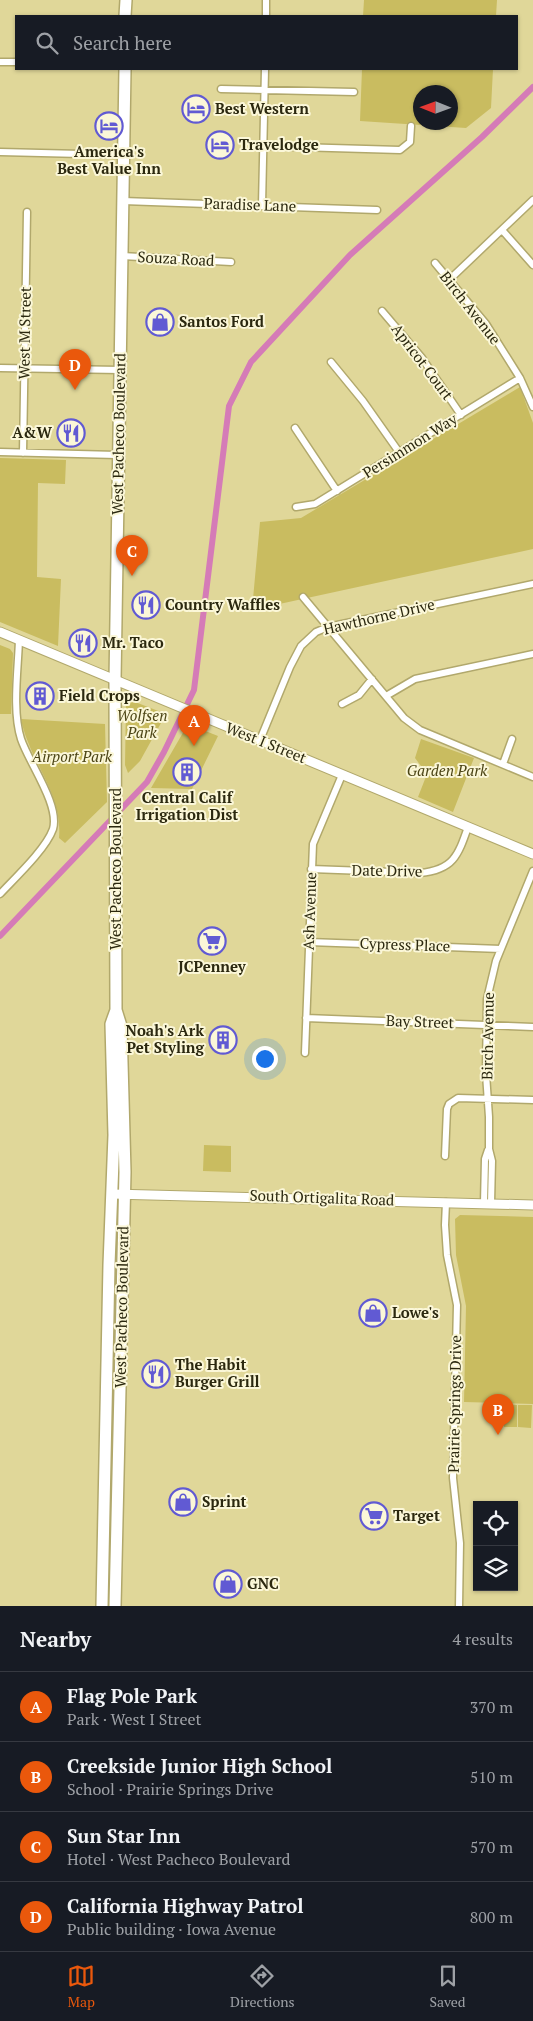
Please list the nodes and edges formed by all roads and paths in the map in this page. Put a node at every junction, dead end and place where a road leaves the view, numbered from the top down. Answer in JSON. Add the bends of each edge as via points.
{"nodes":[{"id":1,"x":126,"y":0,"type":"edge"},
{"id":2,"x":266,"y":0,"type":"edge"},
{"id":3,"x":126,"y":15,"type":"edge"},
{"id":4,"x":266,"y":15,"type":"edge"},
{"id":5,"x":0,"y":62,"type":"edge"},
{"id":6,"x":15,"y":62,"type":"edge"},
{"id":7,"x":125,"y":70,"type":"edge"},
{"id":8,"x":265,"y":70,"type":"edge"},
{"id":9,"x":221,"y":89,"type":"dead end"},
{"id":10,"x":264,"y":89,"type":"junction"},
{"id":11,"x":354,"y":92,"type":"dead end"},
{"id":12,"x":411,"y":126,"type":"dead end"},
{"id":13,"x":263,"y":146,"type":"junction"},
{"id":14,"x":0,"y":152,"type":"edge"},
{"id":15,"x":124,"y":155,"type":"junction"},
{"id":16,"x":533,"y":200,"type":"edge"},
{"id":17,"x":123,"y":201,"type":"junction"},
{"id":18,"x":262,"y":205,"type":"junction"},
{"id":19,"x":377,"y":210,"type":"dead end"},
{"id":20,"x":27,"y":212,"type":"dead end"},
{"id":21,"x":502,"y":230,"type":"junction"},
{"id":22,"x":122,"y":256,"type":"junction"},
{"id":23,"x":231,"y":262,"type":"dead end"},
{"id":24,"x":435,"y":263,"type":"dead end"},
{"id":25,"x":533,"y":265,"type":"edge"},
{"id":26,"x":449,"y":280,"type":"junction"},
{"id":27,"x":382,"y":311,"type":"dead end"},
{"id":28,"x":332,"y":362,"type":"dead end"},
{"id":29,"x":0,"y":368,"type":"edge"},
{"id":30,"x":24,"y":368,"type":"junction"},
{"id":31,"x":120,"y":370,"type":"junction"},
{"id":32,"x":520,"y":378,"type":"junction"},
{"id":33,"x":533,"y":406,"type":"edge"},
{"id":34,"x":461,"y":415,"type":"junction"},
{"id":35,"x":295,"y":428,"type":"dead end"},
{"id":36,"x":0,"y":452,"type":"edge"},
{"id":37,"x":399,"y":452,"type":"junction"},
{"id":38,"x":23,"y":453,"type":"junction"},
{"id":39,"x":118,"y":455,"type":"junction"},
{"id":40,"x":337,"y":491,"type":"junction"},
{"id":41,"x":296,"y":507,"type":"dead end"},
{"id":42,"x":533,"y":584,"type":"edge"},
{"id":43,"x":303,"y":597,"type":"dead end"},
{"id":44,"x":328,"y":627,"type":"junction"},
{"id":45,"x":0,"y":632,"type":"edge"},
{"id":46,"x":19,"y":640,"type":"junction"},
{"id":47,"x":533,"y":654,"type":"edge"},
{"id":48,"x":372,"y":679,"type":"junction"},
{"id":49,"x":115,"y":680,"type":"junction"},
{"id":50,"x":386,"y":696,"type":"junction"},
{"id":51,"x":342,"y":704,"type":"dead end"},
{"id":52,"x":512,"y":739,"type":"dead end"},
{"id":53,"x":260,"y":740,"type":"junction"},
{"id":54,"x":503,"y":764,"type":"junction"},
{"id":55,"x":342,"y":775,"type":"junction"},
{"id":56,"x":533,"y":777,"type":"edge"},
{"id":57,"x":468,"y":827,"type":"junction"},
{"id":58,"x":533,"y":854,"type":"edge"},
{"id":59,"x":311,"y":870,"type":"junction"},
{"id":60,"x":533,"y":871,"type":"edge"},
{"id":61,"x":0,"y":894,"type":"edge"},
{"id":62,"x":309,"y":942,"type":"junction"},
{"id":63,"x":500,"y":949,"type":"junction"},
{"id":64,"x":116,"y":1010,"type":"junction"},
{"id":65,"x":306,"y":1018,"type":"junction"},
{"id":66,"x":487,"y":1024,"type":"junction"},
{"id":67,"x":533,"y":1027,"type":"edge"},
{"id":68,"x":305,"y":1052,"type":"dead end"},
{"id":69,"x":488,"y":1099,"type":"junction"},
{"id":70,"x":533,"y":1100,"type":"edge"},
{"id":71,"x":445,"y":1156,"type":"dead end"},
{"id":72,"x":112,"y":1194,"type":"junction"},
{"id":73,"x":124,"y":1194,"type":"junction"},
{"id":74,"x":446,"y":1202,"type":"junction"},
{"id":75,"x":487,"y":1203,"type":"junction"},
{"id":76,"x":533,"y":1205,"type":"edge"},
{"id":77,"x":108,"y":1298,"type":"junction"},
{"id":78,"x":120,"y":1412,"type":"junction"},
{"id":79,"x":102,"y":1606,"type":"edge"},
{"id":80,"x":115,"y":1606,"type":"edge"},
{"id":81,"x":459,"y":1606,"type":"edge"}],
"edges":[{"from":1,"to":3,"type":"highway"},
{"from":2,"to":4,"type":"street"},
{"from":5,"to":6,"type":"street"},
{"from":7,"to":15,"type":"highway","name":"West Pacheco Boulevard"},
{"from":8,"to":10,"type":"street"},
{"from":9,"to":10,"type":"street"},
{"from":10,"to":11,"type":"street"},
{"from":10,"to":13,"type":"street"},
{"from":12,"to":13,"type":"street","via":[[410,142],[400,150]]},
{"from":13,"to":18,"type":"street"},
{"from":14,"to":15,"type":"street"},
{"from":15,"to":17,"type":"highway","name":"West Pacheco Boulevard"},
{"from":16,"to":21,"type":"street"},
{"from":17,"to":18,"type":"street","name":"Paradise Lane"},
{"from":17,"to":22,"type":"highway","name":"West Pacheco Boulevard"},
{"from":18,"to":19,"type":"street","name":"Paradise Lane"},
{"from":20,"to":30,"type":"street","name":"West M Street"},
{"from":21,"to":25,"type":"street"},
{"from":21,"to":26,"type":"street"},
{"from":22,"to":23,"type":"street","name":"Souza Road"},
{"from":22,"to":31,"type":"highway","name":"West Pacheco Boulevard"},
{"from":24,"to":26,"type":"street","name":"Birch Avenue"},
{"from":26,"to":32,"type":"street","name":"Birch Avenue","via":[[486,324]]},
{"from":27,"to":34,"type":"street","name":"Apricot Court","via":[[422,358]]},
{"from":28,"to":37,"type":"street"},
{"from":29,"to":30,"type":"street"},
{"from":30,"to":31,"type":"street"},
{"from":30,"to":38,"type":"street","name":"West M Street"},
{"from":31,"to":39,"type":"highway","name":"West Pacheco Boulevard"},
{"from":32,"to":33,"type":"street","name":"Birch Avenue"},
{"from":32,"to":34,"type":"street","name":"Persimmon Way"},
{"from":34,"to":37,"type":"street","name":"Persimmon Way"},
{"from":35,"to":40,"type":"street"},
{"from":36,"to":38,"type":"street"},
{"from":37,"to":40,"type":"street","name":"Persimmon Way"},
{"from":38,"to":39,"type":"street"},
{"from":39,"to":49,"type":"highway","name":"West Pacheco Boulevard"},
{"from":40,"to":41,"type":"street","name":"Persimmon Way","via":[[315,504]]},
{"from":42,"to":44,"type":"street","name":"Hawthorne Drive"},
{"from":43,"to":44,"type":"street"},
{"from":44,"to":48,"type":"street"},
{"from":44,"to":53,"type":"street","name":"Hawthorne Drive","via":[[316,632],[301,646]]},
{"from":45,"to":46,"type":"street","name":"West I Street"},
{"from":46,"to":49,"type":"street","name":"West I Street"},
{"from":46,"to":61,"type":"street","via":[[17,725],[49,801],[54,827],[44,845]]},
{"from":47,"to":50,"type":"street","via":[[415,679]]},
{"from":48,"to":50,"type":"street"},
{"from":48,"to":51,"type":"street","via":[[359,695]]},
{"from":49,"to":53,"type":"street","name":"West I Street"},
{"from":49,"to":64,"type":"highway","name":"West Pacheco Boulevard"},
{"from":50,"to":54,"type":"street","via":[[404,718],[420,730]]},
{"from":52,"to":54,"type":"street"},
{"from":53,"to":55,"type":"street","name":"West I Street"},
{"from":54,"to":56,"type":"street"},
{"from":55,"to":57,"type":"street","name":"West I Street"},
{"from":55,"to":59,"type":"street","name":"Ash Avenue","via":[[313,844]]},
{"from":57,"to":58,"type":"street","name":"West I Street"},
{"from":57,"to":59,"type":"street","name":"Date Drive","via":[[450,862],[436,871]]},
{"from":59,"to":62,"type":"street","name":"Ash Avenue"},
{"from":60,"to":63,"type":"street","name":"Birch Avenue"},
{"from":62,"to":63,"type":"street","name":"Cypress Place"},
{"from":62,"to":65,"type":"street","name":"Ash Avenue"},
{"from":63,"to":66,"type":"street","name":"Birch Avenue","via":[[490,981]]},
{"from":64,"to":72,"type":"highway","name":"West Pacheco Boulevard","via":[[111,1024]]},
{"from":64,"to":73,"type":"highway","name":"West Pacheco Boulevard","via":[[121,1026],[126,1144]]},
{"from":65,"to":66,"type":"street","name":"Bay Street"},
{"from":65,"to":68,"type":"street","name":"Ash Avenue"},
{"from":66,"to":67,"type":"street","name":"Bay Street"},
{"from":66,"to":69,"type":"street","name":"Birch Avenue"},
{"from":69,"to":70,"type":"street"},
{"from":69,"to":71,"type":"street","via":[[458,1098],[451,1102],[446,1109]]},
{"from":69,"to":75,"type":"street","name":"Birch Avenue","via":[[492,1161]]},
{"from":72,"to":73,"type":"street","name":"South Ortigalita Road"},
{"from":72,"to":77,"type":"highway","name":"West Pacheco Boulevard"},
{"from":73,"to":74,"type":"street","name":"South Ortigalita Road"},
{"from":73,"to":78,"type":"highway","name":"West Pacheco Boulevard"},
{"from":74,"to":75,"type":"street","name":"South Ortigalita Road"},
{"from":74,"to":81,"type":"street","name":"Prairie Springs Drive","via":[[447,1255],[457,1305],[453,1478],[460,1543]]},
{"from":75,"to":76,"type":"street","name":"South Ortigalita Road"},
{"from":77,"to":78,"type":"highway","via":[[114,1302]]},
{"from":77,"to":79,"type":"highway","name":"West Pacheco Boulevard"},
{"from":78,"to":80,"type":"highway","name":"West Pacheco Boulevard"}]}
